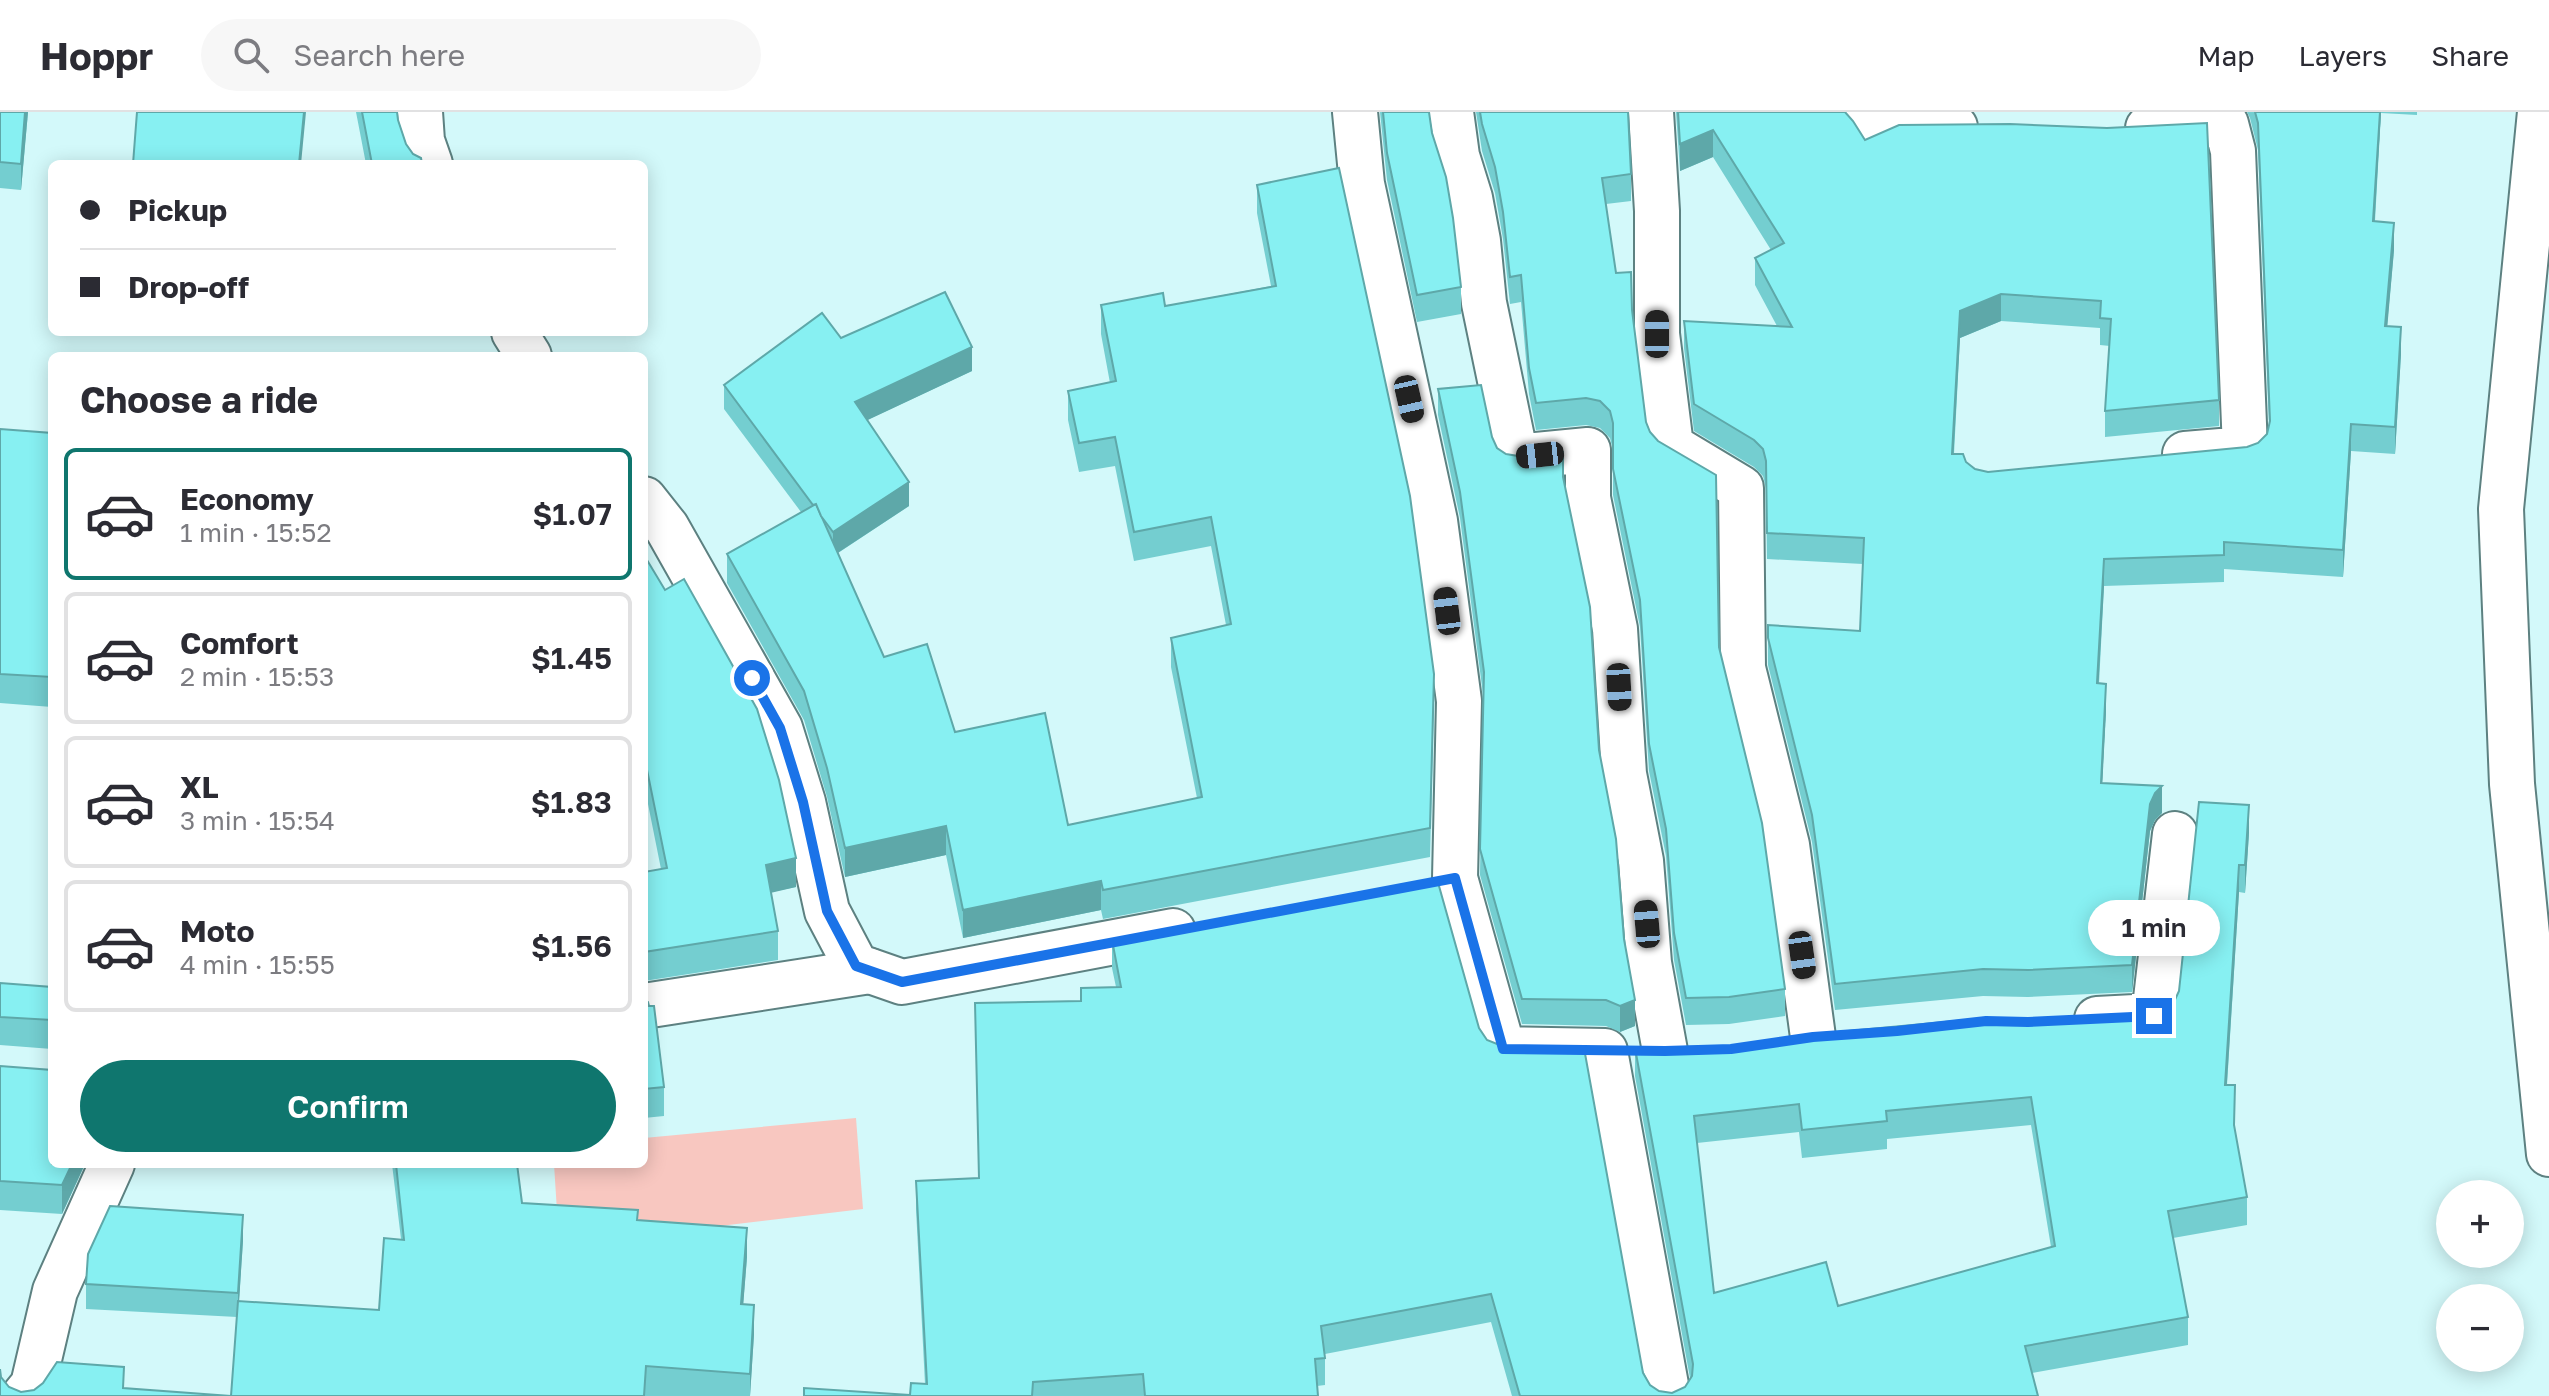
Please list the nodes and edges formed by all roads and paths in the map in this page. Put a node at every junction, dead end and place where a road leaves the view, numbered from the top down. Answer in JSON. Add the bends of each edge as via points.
{"nodes":[{"id":1,"x":420,"y":112,"type":"edge"},
{"id":2,"x":1355,"y":112,"type":"edge"},
{"id":3,"x":1451,"y":112,"type":"edge"},
{"id":4,"x":1651,"y":112,"type":"edge"},
{"id":5,"x":1859,"y":112,"type":"edge"},
{"id":6,"x":2540,"y":112,"type":"edge"},
{"id":7,"x":1996,"y":126,"type":"edge"},
{"id":8,"x":2106,"y":130,"type":"edge"},
{"id":9,"x":429,"y":160,"type":"edge"},
{"id":10,"x":2154,"y":457,"type":"edge"},
{"id":11,"x":648,"y":504,"type":"edge"},
{"id":12,"x":2175,"y":834,"type":"dead end"},
{"id":13,"x":1209,"y":924,"type":"edge"},
{"id":14,"x":870,"y":971,"type":"junction"},
{"id":15,"x":648,"y":1005,"type":"edge"},
{"id":16,"x":2060,"y":1021,"type":"edge"},
{"id":17,"x":1813,"y":1038,"type":"edge"},
{"id":18,"x":1605,"y":1051,"type":"junction"},
{"id":19,"x":2549,"y":1154,"type":"edge"},
{"id":20,"x":110,"y":1168,"type":"edge"},
{"id":21,"x":24,"y":1396,"type":"edge"},
{"id":22,"x":1668,"y":1396,"type":"edge"}],
"edges":[{"from":1,"to":9,"type":"street"},
{"from":2,"to":18,"type":"street","via":[[1362,184],[1435,521],[1459,701],[1439,880],[1503,1049]]},
{"from":3,"to":18,"type":"street","via":[[1516,457],[1588,450],[1588,498],[1615,629],[1624,774],[1641,861],[1649,963],[1685,1050]]},
{"from":4,"to":17,"type":"street","via":[[1657,334],[1671,446],[1741,488],[1743,668],[1787,845]]},
{"from":5,"to":7,"type":"street","via":[[1865,126]]},
{"from":6,"to":19,"type":"street","via":[[2501,509],[2512,784]]},
{"from":8,"to":10,"type":"street","via":[[2226,124],[2233,151],[2245,449]]},
{"from":11,"to":14,"type":"street","via":[[667,528],[780,728],[827,911],[856,966]]},
{"from":12,"to":16,"type":"street","via":[[2154,1016]]},
{"from":13,"to":14,"type":"street","via":[[902,982]]},
{"from":14,"to":15,"type":"street"},
{"from":18,"to":22,"type":"street"},
{"from":20,"to":21,"type":"street","via":[[55,1291],[33,1385]]}]}
